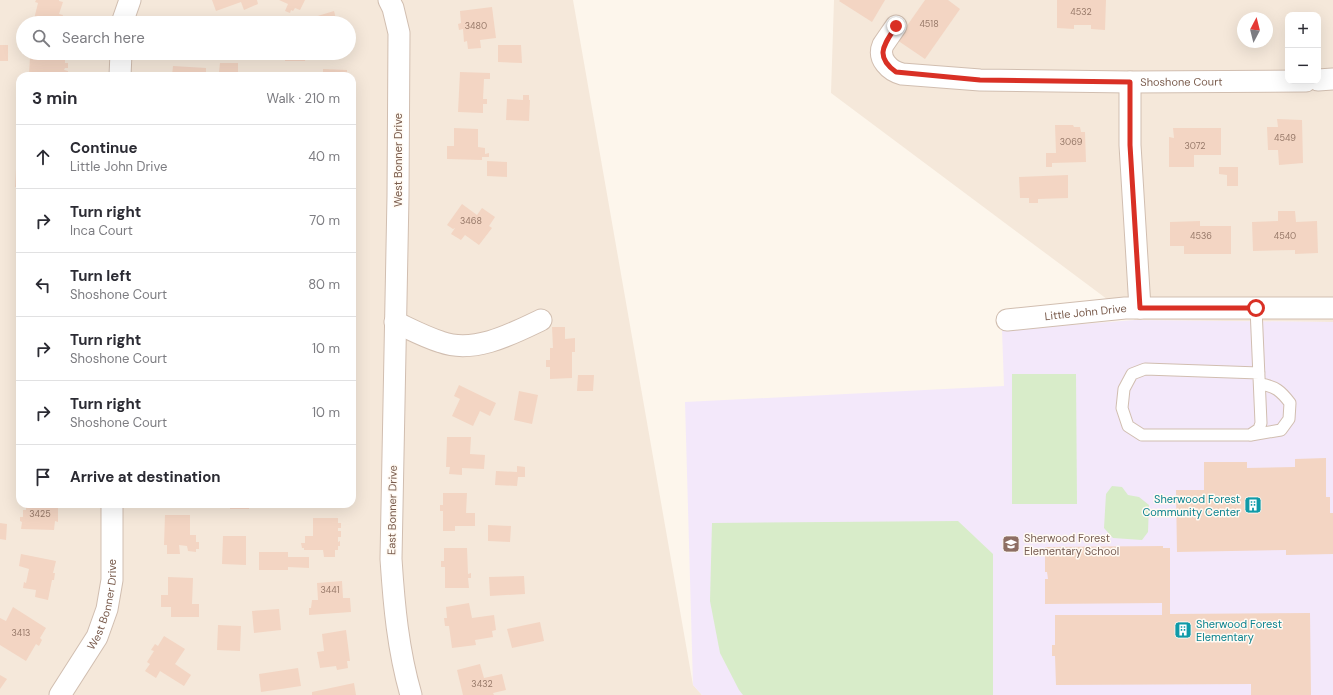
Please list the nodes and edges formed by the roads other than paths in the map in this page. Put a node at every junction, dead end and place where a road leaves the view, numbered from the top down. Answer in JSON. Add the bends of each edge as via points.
{"nodes":[{"id":1,"x":130,"y":0,"type":"edge"},
{"id":2,"x":389,"y":0,"type":"edge"},
{"id":3,"x":124,"y":16,"type":"edge"},
{"id":4,"x":896,"y":26,"type":"dead end"},
{"id":5,"x":121,"y":60,"type":"edge"},
{"id":6,"x":120,"y":72,"type":"edge"},
{"id":7,"x":1333,"y":79,"type":"edge"},
{"id":8,"x":1321,"y":80,"type":"edge"},
{"id":9,"x":1285,"y":81,"type":"edge"},
{"id":10,"x":1130,"y":82,"type":"junction"},
{"id":11,"x":1140,"y":308,"type":"junction"},
{"id":12,"x":1256,"y":308,"type":"junction"},
{"id":13,"x":1333,"y":308,"type":"edge"},
{"id":14,"x":541,"y":320,"type":"dead end"},
{"id":15,"x":1007,"y":320,"type":"dead end"},
{"id":16,"x":395,"y":322,"type":"junction"},
{"id":17,"x":1260,"y":378,"type":"junction"},
{"id":18,"x":1250,"y":435,"type":"junction"},
{"id":19,"x":112,"y":508,"type":"edge"},
{"id":20,"x":60,"y":695,"type":"edge"},
{"id":21,"x":411,"y":695,"type":"edge"}],
"edges":[{"from":1,"to":3,"type":"street"},
{"from":2,"to":16,"type":"street","name":"West Bonner Drive","via":[[399,33]]},
{"from":4,"to":10,"type":"street","name":"Shoshone Court","via":[[882,47],[883,57],[888,66],[896,72],[980,80]]},
{"from":5,"to":6,"type":"street"},
{"from":7,"to":8,"type":"street"},
{"from":9,"to":10,"type":"street","name":"Shoshone Court"},
{"from":10,"to":11,"type":"street","via":[[1130,145]]},
{"from":11,"to":12,"type":"street","name":"Little John Drive"},
{"from":11,"to":15,"type":"street","name":"Little John Drive"},
{"from":12,"to":13,"type":"street","name":"Little John Drive"},
{"from":12,"to":17,"type":"lane"},
{"from":14,"to":16,"type":"street","via":[[506,336],[466,346],[442,343]]},
{"from":16,"to":21,"type":"street","name":"East Bonner Drive","via":[[391,559],[395,615]]},
{"from":17,"to":18,"type":"lane","via":[[1261,423],[1259,429]]},
{"from":17,"to":18,"type":"lane","via":[[1283,394],[1290,403],[1289,419],[1281,430]]},
{"from":17,"to":18,"type":"lane","via":[[1145,369],[1132,374],[1124,389],[1122,408],[1128,426],[1142,435]]},
{"from":19,"to":20,"type":"street","name":"West Bonner Drive","via":[[112,580],[107,609],[97,637]]}]}
